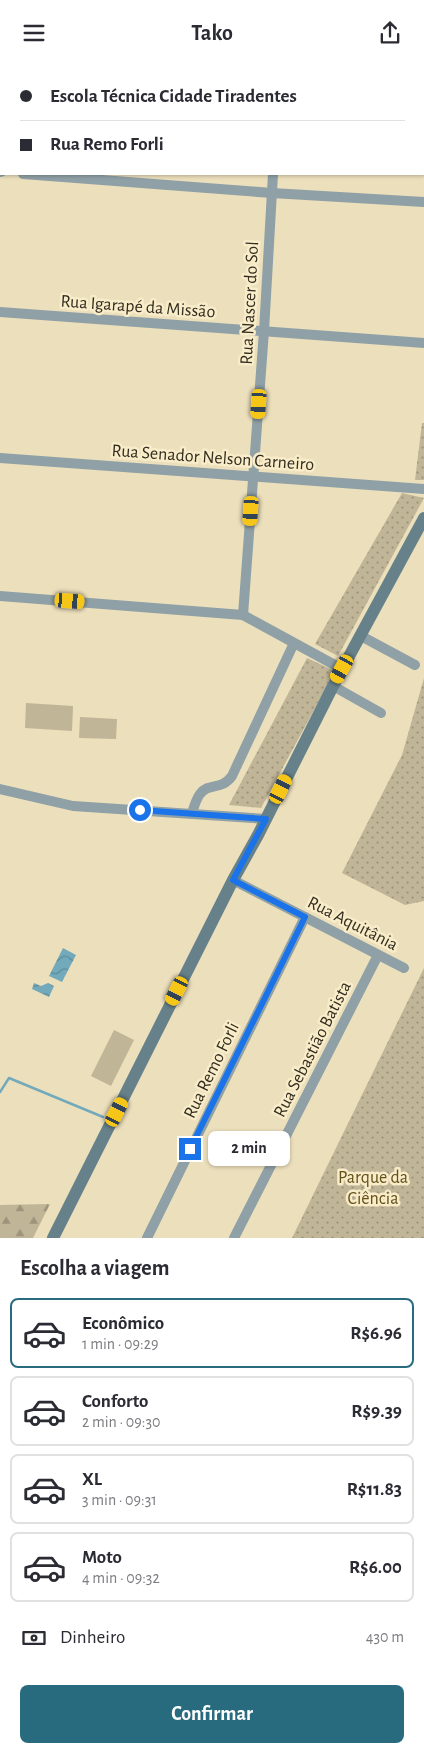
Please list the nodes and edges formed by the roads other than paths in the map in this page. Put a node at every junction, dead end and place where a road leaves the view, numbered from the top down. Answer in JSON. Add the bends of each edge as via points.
{"nodes":[{"id":1,"x":36,"y":175,"type":"edge"},
{"id":2,"x":273,"y":175,"type":"edge"},
{"id":3,"x":272,"y":193,"type":"junction"},
{"id":4,"x":424,"y":202,"type":"edge"},
{"id":5,"x":0,"y":312,"type":"edge"},
{"id":6,"x":264,"y":331,"type":"junction"},
{"id":7,"x":424,"y":343,"type":"edge"},
{"id":8,"x":0,"y":458,"type":"edge"},
{"id":9,"x":253,"y":476,"type":"junction"},
{"id":10,"x":424,"y":489,"type":"edge"},
{"id":11,"x":424,"y":519,"type":"edge"},
{"id":12,"x":0,"y":596,"type":"edge"},
{"id":13,"x":243,"y":615,"type":"junction"},
{"id":14,"x":361,"y":636,"type":"junction"},
{"id":15,"x":294,"y":643,"type":"junction"},
{"id":16,"x":415,"y":665,"type":"dead end"},
{"id":17,"x":342,"y":669,"type":"junction"},
{"id":18,"x":333,"y":685,"type":"junction"},
{"id":19,"x":381,"y":713,"type":"dead end"},
{"id":20,"x":0,"y":789,"type":"edge"},
{"id":21,"x":192,"y":813,"type":"junction"},
{"id":22,"x":266,"y":819,"type":"junction"},
{"id":23,"x":233,"y":880,"type":"junction"},
{"id":24,"x":305,"y":917,"type":"junction"},
{"id":25,"x":378,"y":955,"type":"junction"},
{"id":26,"x":404,"y":968,"type":"dead end"},
{"id":27,"x":54,"y":1238,"type":"edge"},
{"id":28,"x":147,"y":1238,"type":"edge"},
{"id":29,"x":234,"y":1238,"type":"edge"}],
"edges":[{"from":1,"to":3,"type":"street"},
{"from":2,"to":3,"type":"street","name":"Rua Nascer do Sol"},
{"from":3,"to":4,"type":"street"},
{"from":3,"to":6,"type":"street","name":"Rua Nascer do Sol"},
{"from":5,"to":6,"type":"street","name":"Rua Igarapé da Missão"},
{"from":6,"to":7,"type":"street","name":"Rua Igarapé da Missão"},
{"from":6,"to":9,"type":"street","name":"Rua Nascer do Sol"},
{"from":8,"to":9,"type":"street","name":"Rua Senador Nelson Carneiro"},
{"from":9,"to":10,"type":"street","name":"Rua Senador Nelson Carneiro"},
{"from":9,"to":13,"type":"street","name":"Rua Nascer do Sol"},
{"from":11,"to":14,"type":"main road"},
{"from":12,"to":13,"type":"street"},
{"from":13,"to":15,"type":"street"},
{"from":14,"to":16,"type":"street"},
{"from":14,"to":17,"type":"main road"},
{"from":15,"to":17,"type":"street"},
{"from":15,"to":21,"type":"street","via":[[232,776],[224,784],[202,791]]},
{"from":17,"to":18,"type":"main road"},
{"from":18,"to":19,"type":"street"},
{"from":18,"to":22,"type":"main road"},
{"from":20,"to":21,"type":"street","via":[[73,806]]},
{"from":21,"to":22,"type":"street"},
{"from":22,"to":23,"type":"main road"},
{"from":23,"to":24,"type":"street","name":"Rua Aquitânia"},
{"from":23,"to":27,"type":"main road"},
{"from":24,"to":25,"type":"street","name":"Rua Aquitânia"},
{"from":24,"to":28,"type":"street","name":"Rua Remo Forli"},
{"from":25,"to":26,"type":"street","name":"Rua Aquitânia"},
{"from":25,"to":29,"type":"street","name":"Rua Sebastião Batista"}]}
